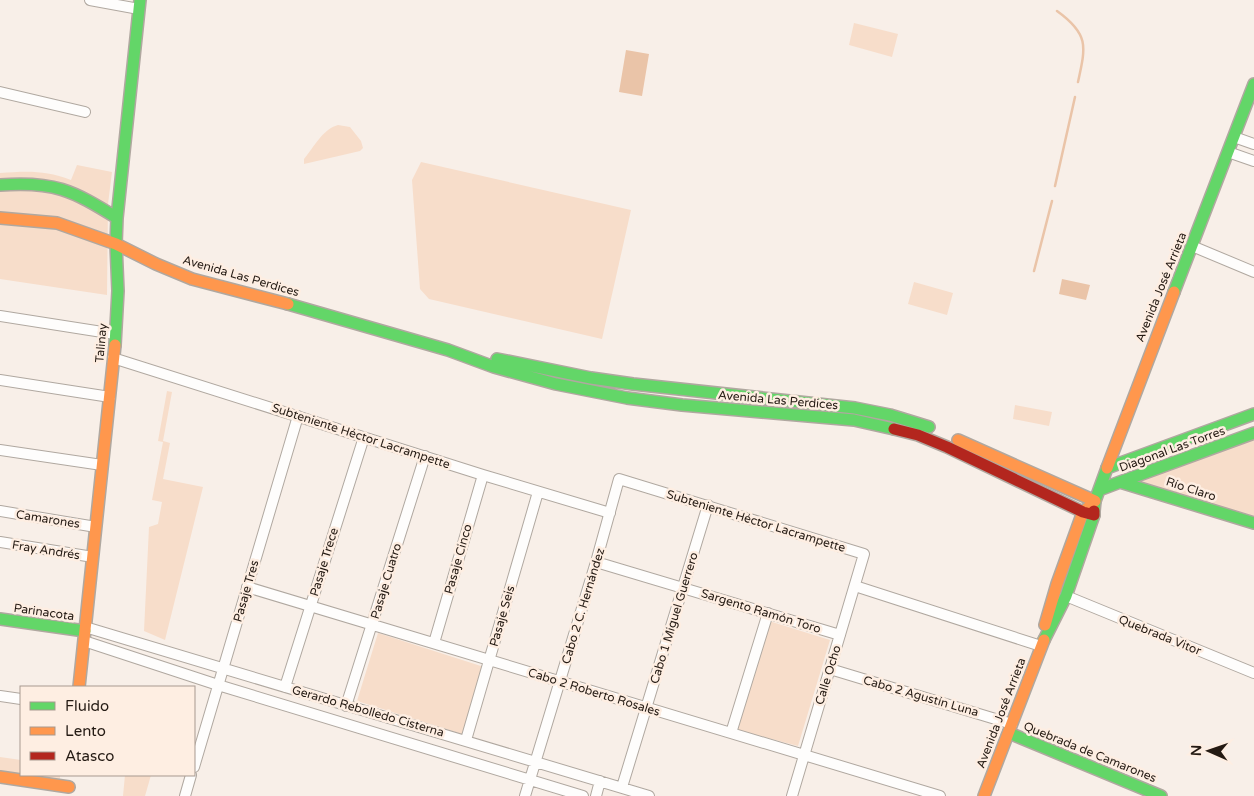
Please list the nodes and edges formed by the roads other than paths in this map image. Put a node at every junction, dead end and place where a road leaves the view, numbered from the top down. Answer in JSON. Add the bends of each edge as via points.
{"nodes":[{"id":1,"x":90,"y":0,"type":"edge"},
{"id":2,"x":140,"y":5,"type":"edge"},
{"id":3,"x":1254,"y":84,"type":"edge"},
{"id":4,"x":0,"y":92,"type":"edge"},
{"id":5,"x":85,"y":112,"type":"dead end"},
{"id":6,"x":1234,"y":137,"type":"junction"},
{"id":7,"x":1254,"y":144,"type":"edge"},
{"id":8,"x":1228,"y":152,"type":"junction"},
{"id":9,"x":1254,"y":161,"type":"edge"},
{"id":10,"x":0,"y":185,"type":"edge"},
{"id":11,"x":0,"y":218,"type":"edge"},
{"id":12,"x":116,"y":218,"type":"junction"},
{"id":13,"x":116,"y":244,"type":"junction"},
{"id":14,"x":1192,"y":246,"type":"junction"},
{"id":15,"x":1254,"y":272,"type":"edge"},
{"id":16,"x":0,"y":316,"type":"edge"},
{"id":17,"x":115,"y":334,"type":"junction"},
{"id":18,"x":448,"y":350,"type":"junction"},
{"id":19,"x":113,"y":358,"type":"junction"},
{"id":20,"x":0,"y":380,"type":"edge"},
{"id":21,"x":110,"y":397,"type":"junction"},
{"id":22,"x":1254,"y":414,"type":"edge"},
{"id":23,"x":298,"y":416,"type":"junction"},
{"id":24,"x":1254,"y":433,"type":"edge"},
{"id":25,"x":364,"y":437,"type":"junction"},
{"id":26,"x":0,"y":450,"type":"edge"},
{"id":27,"x":425,"y":456,"type":"junction"},
{"id":28,"x":102,"y":465,"type":"junction"},
{"id":29,"x":1107,"y":468,"type":"junction"},
{"id":30,"x":483,"y":475,"type":"junction"},
{"id":31,"x":619,"y":480,"type":"joint"},
{"id":32,"x":1120,"y":482,"type":"junction"},
{"id":33,"x":538,"y":492,"type":"junction"},
{"id":34,"x":1097,"y":495,"type":"junction"},
{"id":35,"x":708,"y":505,"type":"junction"},
{"id":36,"x":0,"y":511,"type":"edge"},
{"id":37,"x":610,"y":513,"type":"junction"},
{"id":38,"x":1089,"y":513,"type":"junction"},
{"id":39,"x":1254,"y":523,"type":"edge"},
{"id":40,"x":96,"y":527,"type":"junction"},
{"id":41,"x":0,"y":542,"type":"edge"},
{"id":42,"x":864,"y":554,"type":"joint"},
{"id":43,"x":93,"y":557,"type":"junction"},
{"id":44,"x":596,"y":562,"type":"junction"},
{"id":45,"x":855,"y":586,"type":"junction"},
{"id":46,"x":247,"y":587,"type":"junction"},
{"id":47,"x":683,"y":588,"type":"junction"},
{"id":48,"x":1066,"y":596,"type":"junction"},
{"id":49,"x":310,"y":606,"type":"junction"},
{"id":50,"x":768,"y":613,"type":"junction"},
{"id":51,"x":0,"y":619,"type":"edge"},
{"id":52,"x":372,"y":625,"type":"junction"},
{"id":53,"x":85,"y":633,"type":"junction"},
{"id":54,"x":840,"y":635,"type":"junction"},
{"id":55,"x":1043,"y":643,"type":"junction"},
{"id":56,"x":434,"y":644,"type":"junction"},
{"id":57,"x":489,"y":660,"type":"junction"},
{"id":58,"x":224,"y":669,"type":"junction"},
{"id":59,"x":830,"y":669,"type":"junction"},
{"id":60,"x":1254,"y":673,"type":"edge"},
{"id":61,"x":560,"y":682,"type":"junction"},
{"id":62,"x":218,"y":685,"type":"junction"},
{"id":63,"x":79,"y":686,"type":"edge"},
{"id":64,"x":285,"y":687,"type":"junction"},
{"id":65,"x":0,"y":696,"type":"edge"},
{"id":66,"x":20,"y":699,"type":"edge"},
{"id":67,"x":346,"y":706,"type":"junction"},
{"id":68,"x":646,"y":708,"type":"junction"},
{"id":69,"x":1011,"y":728,"type":"junction"},
{"id":70,"x":731,"y":733,"type":"junction"},
{"id":71,"x":466,"y":740,"type":"junction"},
{"id":72,"x":805,"y":755,"type":"junction"},
{"id":73,"x":535,"y":761,"type":"junction"},
{"id":74,"x":195,"y":764,"type":"edge"},
{"id":75,"x":70,"y":776,"type":"edge"},
{"id":76,"x":191,"y":776,"type":"edge"},
{"id":77,"x":0,"y":777,"type":"edge"},
{"id":78,"x":530,"y":780,"type":"junction"},
{"id":79,"x":600,"y":781,"type":"junction"},
{"id":80,"x":622,"y":787,"type":"junction"},
{"id":81,"x":69,"y":791,"type":"edge"},
{"id":82,"x":185,"y":796,"type":"edge"},
{"id":83,"x":525,"y":796,"type":"edge"},
{"id":84,"x":583,"y":796,"type":"edge"},
{"id":85,"x":596,"y":796,"type":"edge"},
{"id":86,"x":649,"y":796,"type":"edge"},
{"id":87,"x":792,"y":796,"type":"edge"},
{"id":88,"x":940,"y":796,"type":"edge"},
{"id":89,"x":984,"y":796,"type":"edge"},
{"id":90,"x":1161,"y":796,"type":"edge"}],
"edges":[{"from":1,"to":2,"type":"street"},
{"from":2,"to":12,"type":"main road","name":"Talinay"},
{"from":3,"to":6,"type":"main road","name":"Avenida José Arrieta"},
{"from":4,"to":5,"type":"street"},
{"from":6,"to":7,"type":"street"},
{"from":6,"to":8,"type":"main road","name":"Avenida José Arrieta"},
{"from":8,"to":9,"type":"street"},
{"from":8,"to":14,"type":"main road","name":"Avenida José Arrieta"},
{"from":10,"to":12,"type":"main road","via":[[64,189]]},
{"from":11,"to":13,"type":"main road","name":"Avenida Las Perdices","via":[[57,223]]},
{"from":12,"to":13,"type":"main road","name":"Talinay"},
{"from":13,"to":17,"type":"main road","name":"Talinay","via":[[119,284]]},
{"from":13,"to":18,"type":"main road","name":"Avenida Las Perdices","via":[[192,278]]},
{"from":14,"to":15,"type":"street"},
{"from":14,"to":29,"type":"main road","name":"Avenida José Arrieta"},
{"from":16,"to":17,"type":"street"},
{"from":17,"to":19,"type":"main road","name":"Talinay"},
{"from":18,"to":34,"type":"main road","name":"Avenida Las Perdices","via":[[632,384],[855,408],[890,415],[924,425]]},
{"from":18,"to":38,"type":"main road","name":"Avenida Las Perdices","via":[[524,376],[609,395],[682,406],[854,420],[918,434]]},
{"from":19,"to":21,"type":"main road","name":"Talinay"},
{"from":19,"to":23,"type":"street","name":"Subteniente Héctor Lacrampette"},
{"from":20,"to":21,"type":"street"},
{"from":21,"to":28,"type":"main road","name":"Talinay"},
{"from":22,"to":29,"type":"main road","name":"Diagonal Las Torres"},
{"from":23,"to":25,"type":"street","name":"Subteniente Héctor Lacrampette"},
{"from":23,"to":46,"type":"street","name":"Pasaje Tres"},
{"from":24,"to":32,"type":"main road","name":"Diagonal Las Torres"},
{"from":25,"to":27,"type":"street","name":"Subteniente Héctor Lacrampette"},
{"from":25,"to":49,"type":"street","name":"Pasaje Trece"},
{"from":26,"to":28,"type":"street"},
{"from":27,"to":30,"type":"street","name":"Subteniente Héctor Lacrampette"},
{"from":27,"to":52,"type":"street","name":"Pasaje Cuatro"},
{"from":28,"to":40,"type":"main road","name":"Talinay"},
{"from":29,"to":34,"type":"main road","name":"Avenida José Arrieta"},
{"from":30,"to":33,"type":"street","name":"Subteniente Héctor Lacrampette"},
{"from":30,"to":56,"type":"street","name":"Pasaje Cinco"},
{"from":31,"to":35,"type":"street","name":"Subteniente Héctor Lacrampette"},
{"from":31,"to":37,"type":"street","name":"Cabo 2 C. Hernández"},
{"from":32,"to":34,"type":"main road","name":"Diagonal Las Torres"},
{"from":32,"to":39,"type":"main road","name":"Río Claro"},
{"from":33,"to":37,"type":"street","name":"Subteniente Héctor Lacrampette"},
{"from":33,"to":57,"type":"street","name":"Pasaje Seis"},
{"from":34,"to":38,"type":"main road","name":"Avenida José Arrieta"},
{"from":35,"to":42,"type":"street","name":"Subteniente Héctor Lacrampette"},
{"from":35,"to":47,"type":"street","name":"Cabo 1 Miguel Guerrero"},
{"from":36,"to":40,"type":"street","name":"Camarones"},
{"from":37,"to":44,"type":"street","name":"Cabo 2 C. Hernández"},
{"from":38,"to":48,"type":"main road","name":"Avenida José Arrieta"},
{"from":38,"to":55,"type":"main road","name":"Avenida José Arrieta","via":[[1049,610]]},
{"from":40,"to":43,"type":"main road","name":"Talinay"},
{"from":41,"to":43,"type":"street","name":"Fray Andrés"},
{"from":42,"to":45,"type":"street","name":"Calle Ocho"},
{"from":43,"to":53,"type":"main road","name":"Talinay"},
{"from":44,"to":47,"type":"street","name":"Sargento Ramón Toro"},
{"from":44,"to":61,"type":"street","name":"Cabo 2 C. Hernández"},
{"from":45,"to":54,"type":"street","name":"Calle Ocho"},
{"from":45,"to":55,"type":"street"},
{"from":46,"to":49,"type":"street","name":"Cabo 2 Roberto Rosales"},
{"from":46,"to":58,"type":"street","name":"Pasaje Tres"},
{"from":47,"to":50,"type":"street","name":"Sargento Ramón Toro"},
{"from":47,"to":68,"type":"street","name":"Cabo 1 Miguel Guerrero"},
{"from":48,"to":55,"type":"main road","name":"Avenida José Arrieta"},
{"from":48,"to":60,"type":"street","name":"Quebrada Vitor"},
{"from":49,"to":52,"type":"street","name":"Cabo 2 Roberto Rosales"},
{"from":49,"to":64,"type":"street","name":"Pasaje Trece"},
{"from":50,"to":54,"type":"street","name":"Sargento Ramón Toro"},
{"from":50,"to":70,"type":"street"},
{"from":51,"to":53,"type":"main road","name":"Parinacota"},
{"from":52,"to":56,"type":"street","name":"Cabo 2 Roberto Rosales"},
{"from":52,"to":67,"type":"street","name":"Pasaje Cuatro"},
{"from":53,"to":58,"type":"street","name":"Gerardo Rebolledo Cisterna"},
{"from":53,"to":62,"type":"street","name":"Gerardo Rebolledo Cisterna"},
{"from":53,"to":63,"type":"main road","name":"Talinay"},
{"from":54,"to":59,"type":"street","name":"Calle Ocho"},
{"from":55,"to":69,"type":"main road","name":"Avenida José Arrieta"},
{"from":56,"to":57,"type":"street","name":"Cabo 2 Roberto Rosales"},
{"from":57,"to":61,"type":"street","name":"Cabo 2 Roberto Rosales"},
{"from":57,"to":71,"type":"street","name":"Pasaje Seis"},
{"from":58,"to":62,"type":"street","name":"Pasaje Tres"},
{"from":58,"to":64,"type":"street","name":"Gerardo Rebolledo Cisterna"},
{"from":59,"to":69,"type":"street","name":"Cabo 2 Agustín Luna"},
{"from":59,"to":72,"type":"street","name":"Calle Ocho"},
{"from":61,"to":68,"type":"street","name":"Cabo 2 Roberto Rosales"},
{"from":61,"to":73,"type":"street","name":"Cabo 2 C. Hernández"},
{"from":62,"to":74,"type":"street","name":"Pasaje Tres"},
{"from":62,"to":78,"type":"street","name":"Gerardo Rebolledo Cisterna"},
{"from":64,"to":67,"type":"street","name":"Gerardo Rebolledo Cisterna"},
{"from":65,"to":66,"type":"street"},
{"from":67,"to":71,"type":"street","name":"Gerardo Rebolledo Cisterna"},
{"from":68,"to":70,"type":"street","name":"Cabo 2 Roberto Rosales"},
{"from":68,"to":80,"type":"street","name":"Cabo 1 Miguel Guerrero"},
{"from":69,"to":89,"type":"main road","name":"Avenida José Arrieta"},
{"from":69,"to":90,"type":"main road","name":"Quebrada de Camarones"},
{"from":70,"to":72,"type":"street","name":"Cabo 2 Roberto Rosales"},
{"from":71,"to":73,"type":"street","name":"Gerardo Rebolledo Cisterna"},
{"from":72,"to":87,"type":"street","name":"Calle Ocho"},
{"from":72,"to":88,"type":"street","name":"Cabo 2 Roberto Rosales"},
{"from":73,"to":78,"type":"street","name":"Cabo 2 C. Hernández"},
{"from":73,"to":79,"type":"street","name":"Gerardo Rebolledo Cisterna"},
{"from":75,"to":81,"type":"main road"},
{"from":76,"to":82,"type":"street"},
{"from":77,"to":81,"type":"main road"},
{"from":78,"to":83,"type":"street","name":"Cabo 2 C. Hernández"},
{"from":78,"to":84,"type":"street","name":"Gerardo Rebolledo Cisterna"},
{"from":79,"to":80,"type":"street","name":"Gerardo Rebolledo Cisterna"},
{"from":79,"to":85,"type":"street"},
{"from":80,"to":86,"type":"street","name":"Gerardo Rebolledo Cisterna"}]}
